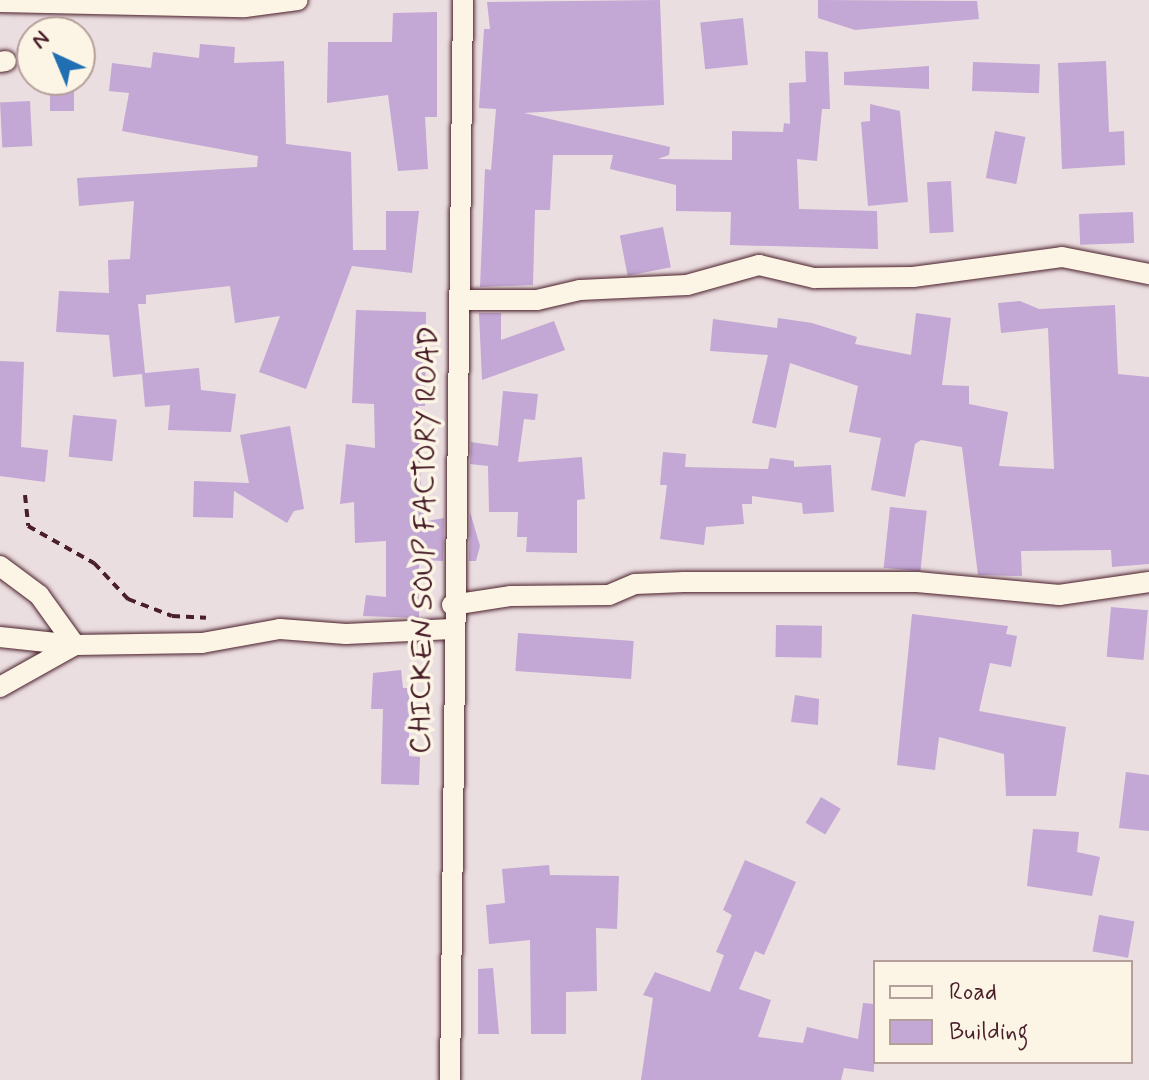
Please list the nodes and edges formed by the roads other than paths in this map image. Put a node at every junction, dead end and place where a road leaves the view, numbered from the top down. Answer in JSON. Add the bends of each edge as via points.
{"nodes":[{"id":1,"x":298,"y":0,"type":"edge"},
{"id":2,"x":463,"y":0,"type":"edge"},
{"id":3,"x":0,"y":2,"type":"edge"},
{"id":4,"x":245,"y":3,"type":"edge"},
{"id":5,"x":1149,"y":274,"type":"edge"},
{"id":6,"x":459,"y":300,"type":"junction"},
{"id":7,"x":0,"y":566,"type":"edge"},
{"id":8,"x":1149,"y":582,"type":"edge"},
{"id":9,"x":452,"y":605,"type":"junction"},
{"id":10,"x":452,"y":629,"type":"junction"},
{"id":11,"x":0,"y":637,"type":"edge"},
{"id":12,"x":75,"y":645,"type":"junction"},
{"id":13,"x":0,"y":687,"type":"edge"},
{"id":14,"x":450,"y":1080,"type":"edge"}],
"edges":[{"from":1,"to":4,"type":"street"},
{"from":2,"to":6,"type":"street","name":"CHICKEN SOUP FACTORY ROAD"},
{"from":3,"to":4,"type":"street"},
{"from":5,"to":6,"type":"street","via":[[1062,257],[913,277],[814,278],[759,265],[687,285],[580,290],[537,300]]},
{"from":6,"to":9,"type":"street","name":"CHICKEN SOUP FACTORY ROAD"},
{"from":7,"to":12,"type":"street","via":[[39,595]]},
{"from":8,"to":9,"type":"street","via":[[1059,595],[917,582],[684,582],[635,584],[609,595],[511,596]]},
{"from":9,"to":10,"type":"street","name":"CHICKEN SOUP FACTORY ROAD"},
{"from":10,"to":12,"type":"street","via":[[346,634],[280,629],[202,643]]},
{"from":10,"to":14,"type":"street","name":"CHICKEN SOUP FACTORY ROAD"},
{"from":11,"to":12,"type":"street"},
{"from":12,"to":13,"type":"street"}]}
